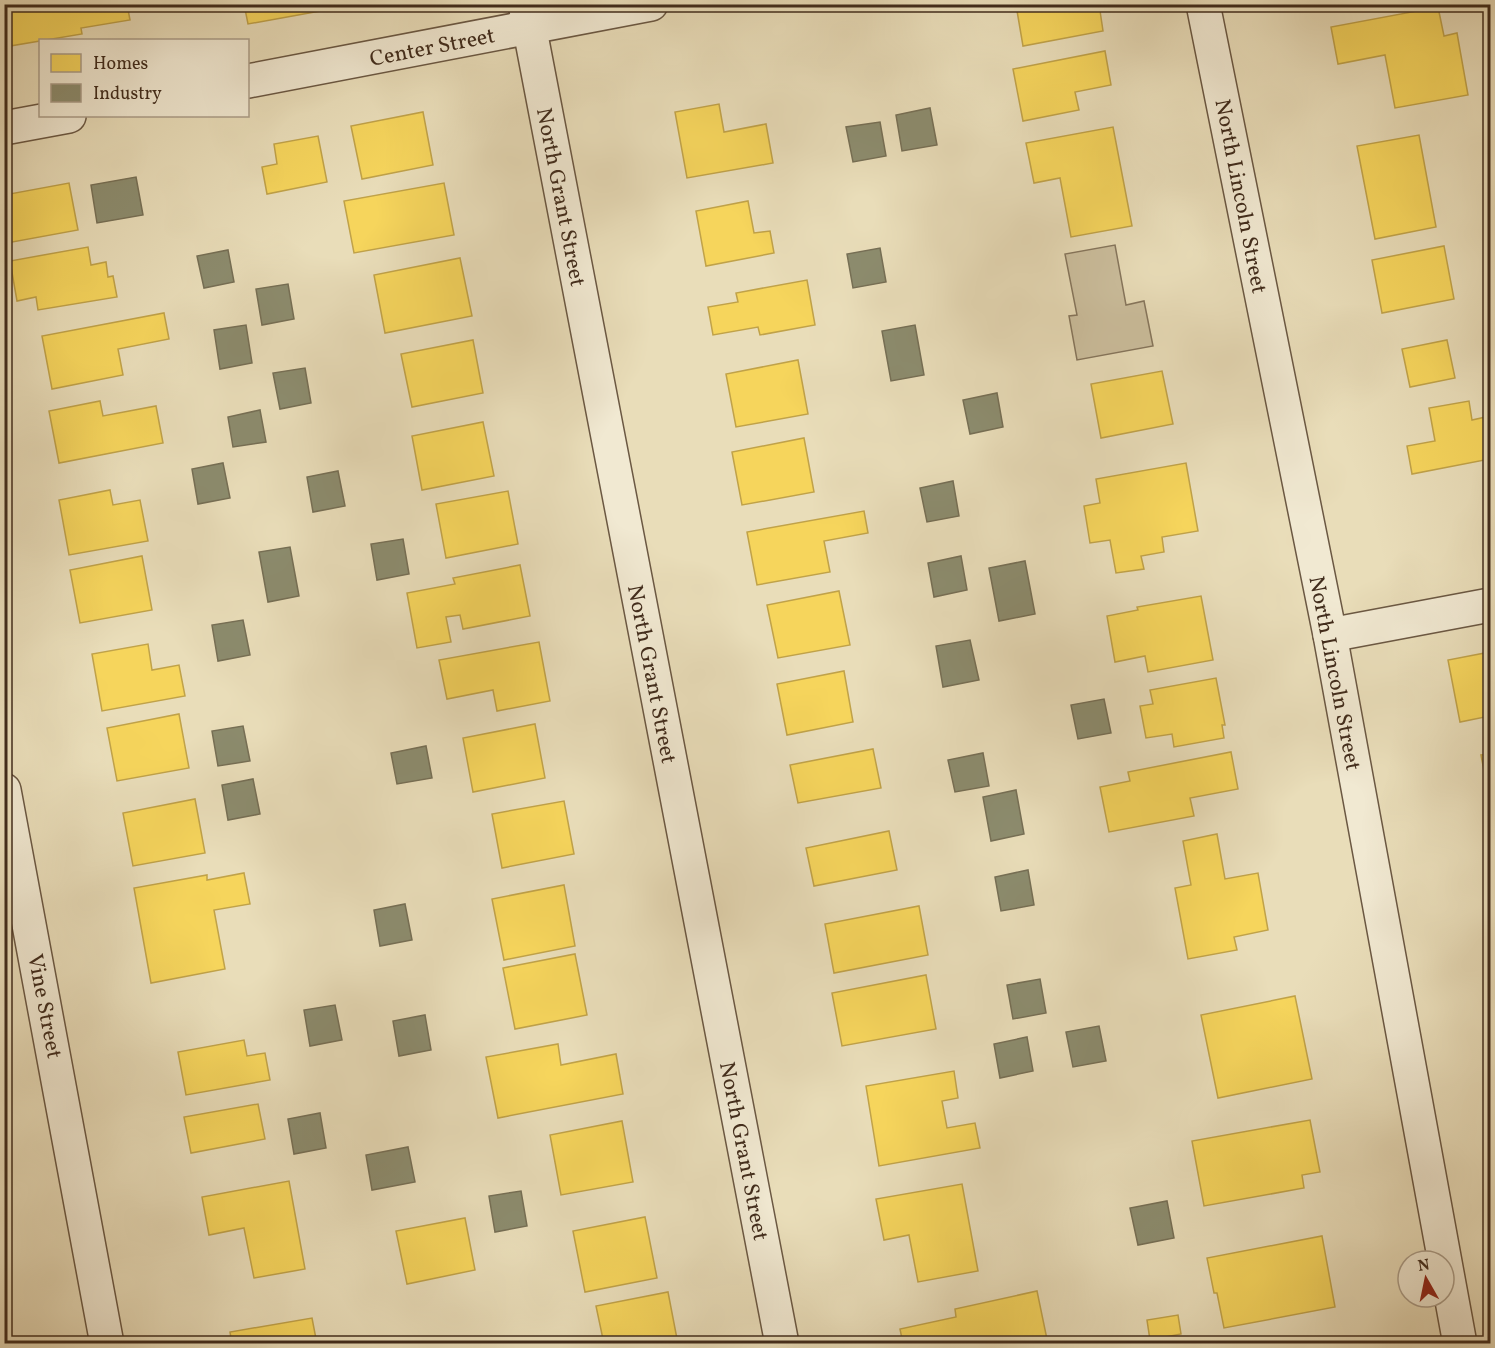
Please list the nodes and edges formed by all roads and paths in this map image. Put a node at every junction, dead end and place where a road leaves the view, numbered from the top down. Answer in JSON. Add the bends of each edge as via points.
{"nodes":[{"id":1,"x":651,"y":4,"type":"edge"},
{"id":2,"x":1203,"y":4,"type":"edge"},
{"id":3,"x":527,"y":16,"type":"edge"},
{"id":4,"x":249,"y":81,"type":"edge"},
{"id":5,"x":64,"y":117,"type":"edge"},
{"id":6,"x":4,"y":128,"type":"edge"},
{"id":7,"x":1491,"y":605,"type":"edge"},
{"id":8,"x":1330,"y":635,"type":"junction"},
{"id":9,"x":4,"y":790,"type":"edge"},
{"id":10,"x":107,"y":1344,"type":"edge"},
{"id":11,"x":782,"y":1344,"type":"edge"},
{"id":12,"x":1460,"y":1344,"type":"edge"}],
"edges":[{"from":1,"to":3,"type":"street","name":"Center Street"},
{"from":2,"to":8,"type":"street","name":"North Lincoln Street"},
{"from":3,"to":4,"type":"street","name":"Center Street"},
{"from":3,"to":11,"type":"street","name":"North Grant Street"},
{"from":5,"to":6,"type":"street"},
{"from":7,"to":8,"type":"street"},
{"from":8,"to":12,"type":"street","name":"North Lincoln Street"},
{"from":9,"to":10,"type":"street","name":"Vine Street"}]}
